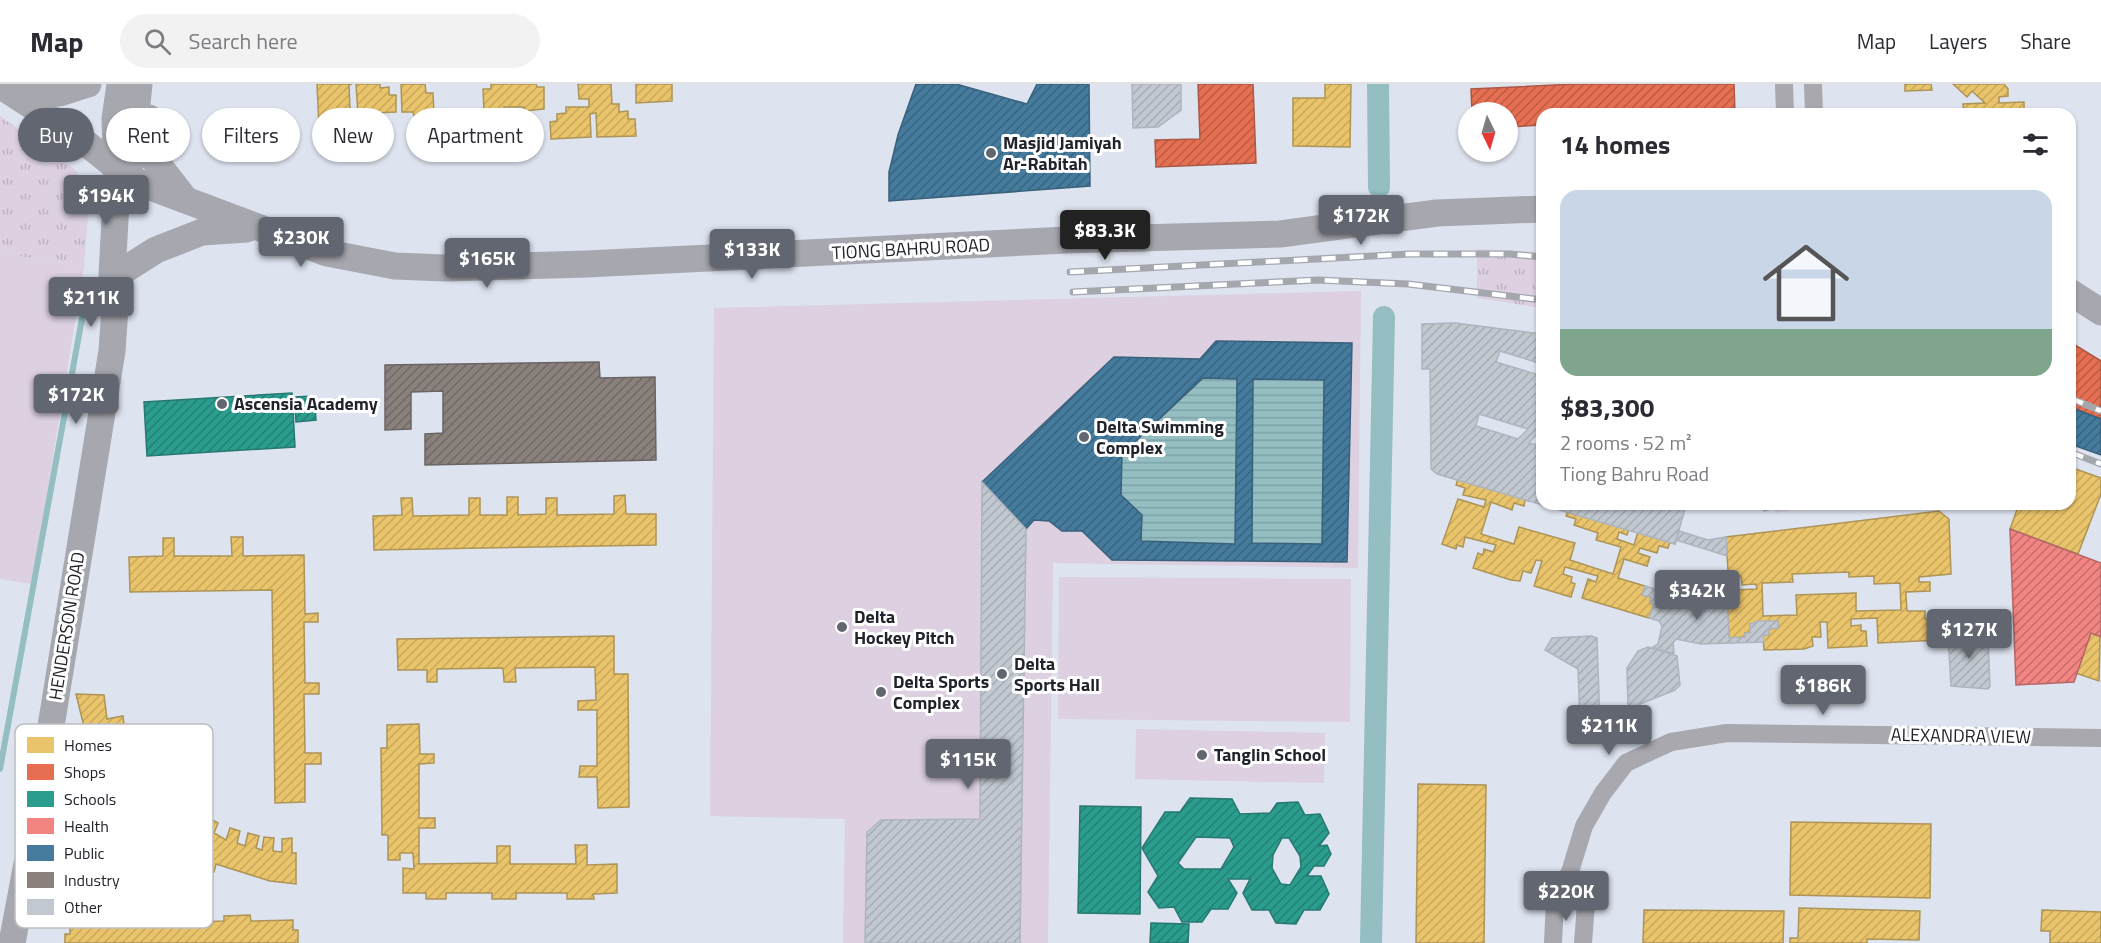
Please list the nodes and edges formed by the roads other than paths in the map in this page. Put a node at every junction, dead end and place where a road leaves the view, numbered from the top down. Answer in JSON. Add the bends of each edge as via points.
{"nodes":[{"id":1,"x":88,"y":84,"type":"edge"},
{"id":2,"x":120,"y":84,"type":"edge"},
{"id":3,"x":139,"y":84,"type":"edge"},
{"id":4,"x":147,"y":84,"type":"edge"},
{"id":5,"x":1784,"y":84,"type":"edge"},
{"id":6,"x":1813,"y":84,"type":"edge"},
{"id":7,"x":0,"y":85,"type":"edge"},
{"id":8,"x":1785,"y":108,"type":"edge"},
{"id":9,"x":1814,"y":108,"type":"edge"},
{"id":10,"x":123,"y":172,"type":"junction"},
{"id":11,"x":185,"y":199,"type":"junction"},
{"id":12,"x":1536,"y":209,"type":"edge"},
{"id":13,"x":258,"y":228,"type":"junction"},
{"id":14,"x":126,"y":269,"type":"junction"},
{"id":15,"x":2076,"y":296,"type":"edge"},
{"id":16,"x":115,"y":308,"type":"junction"},
{"id":17,"x":2101,"y":312,"type":"edge"},
{"id":18,"x":52,"y":724,"type":"edge"},
{"id":19,"x":2101,"y":738,"type":"edge"},
{"id":20,"x":1570,"y":872,"type":"junction"},
{"id":21,"x":15,"y":927,"type":"edge"},
{"id":22,"x":12,"y":943,"type":"edge"},
{"id":23,"x":1553,"y":943,"type":"edge"},
{"id":24,"x":1583,"y":943,"type":"edge"}],
"edges":[{"from":1,"to":7,"type":"main road","via":[[60,93]]},
{"from":2,"to":10,"type":"main road","name":"HENDERSON ROAD","via":[[115,120]]},
{"from":3,"to":10,"type":"main road","name":"HENDERSON ROAD"},
{"from":4,"to":11,"type":"main road","via":[[150,153]]},
{"from":5,"to":8,"type":"street"},
{"from":6,"to":9,"type":"street"},
{"from":7,"to":10,"type":"main road","name":"TIONG BAHRU ROAD"},
{"from":10,"to":11,"type":"main road","name":"TIONG BAHRU ROAD"},
{"from":10,"to":14,"type":"main road","name":"HENDERSON ROAD"},
{"from":10,"to":16,"type":"main road","name":"HENDERSON ROAD","via":[[112,274]]},
{"from":11,"to":13,"type":"main road","name":"TIONG BAHRU ROAD"},
{"from":12,"to":13,"type":"main road","name":"TIONG BAHRU ROAD","via":[[1437,213],[1280,234],[444,268],[358,260]]},
{"from":13,"to":14,"type":"main road","via":[[202,232],[167,245]]},
{"from":14,"to":16,"type":"main road","name":"HENDERSON ROAD"},
{"from":15,"to":17,"type":"main road"},
{"from":16,"to":18,"type":"main road","name":"HENDERSON ROAD","via":[[112,351]]},
{"from":19,"to":20,"type":"street","name":"ALEXANDRA VIEW","via":[[1727,733],[1671,742],[1626,763],[1584,826]]},
{"from":20,"to":23,"type":"street","name":"ALEXANDRA VIEW","via":[[1555,902]]},
{"from":20,"to":24,"type":"street","via":[[1586,904]]},
{"from":21,"to":22,"type":"main road","name":"HENDERSON ROAD"}]}
